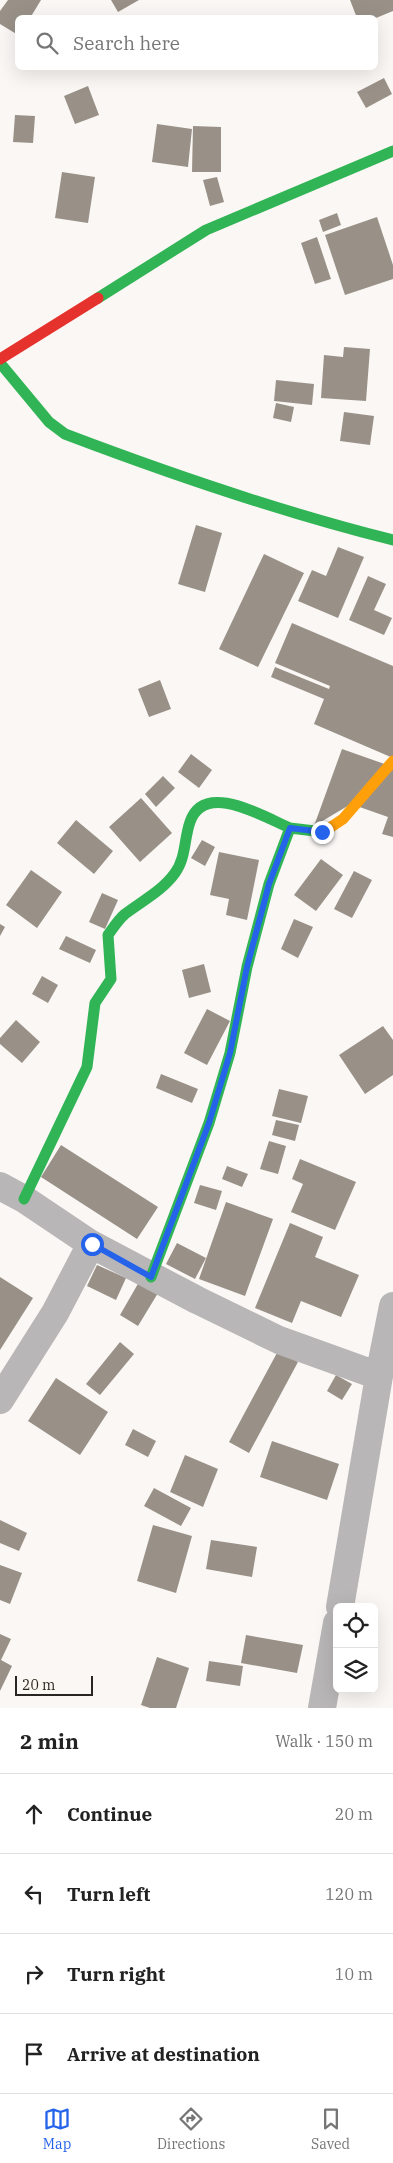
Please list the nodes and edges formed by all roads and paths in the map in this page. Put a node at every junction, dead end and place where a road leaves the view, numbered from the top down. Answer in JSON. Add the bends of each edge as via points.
{"nodes":[{"id":1,"x":393,"y":151,"type":"edge"},
{"id":2,"x":0,"y":359,"type":"edge"},
{"id":3,"x":0,"y":363,"type":"edge"},
{"id":4,"x":393,"y":540,"type":"edge"},
{"id":5,"x":393,"y":761,"type":"edge"},
{"id":6,"x":290,"y":828,"type":"junction"},
{"id":7,"x":0,"y":1186,"type":"edge"},
{"id":8,"x":24,"y":1199,"type":"junction"},
{"id":9,"x":92,"y":1244,"type":"junction"},
{"id":10,"x":151,"y":1277,"type":"junction"},
{"id":11,"x":393,"y":1306,"type":"edge"},
{"id":12,"x":379,"y":1376,"type":"junction"},
{"id":13,"x":1,"y":1396,"type":"edge"},
{"id":14,"x":341,"y":1603,"type":"edge"},
{"id":15,"x":333,"y":1646,"type":"edge"},
{"id":16,"x":322,"y":1708,"type":"edge"}],
"edges":[{"from":1,"to":2,"type":"street","via":[[206,230]]},
{"from":3,"to":4,"type":"street","via":[[49,422],[65,434],[330,525]]},
{"from":5,"to":6,"type":"street","via":[[343,819],[322,832]]},
{"from":6,"to":8,"type":"street","via":[[236,805],[217,801],[199,806],[190,821],[184,854],[176,872],[165,885],[123,916],[108,935],[111,979],[94,1003],[87,1067]]},
{"from":6,"to":10,"type":"street","via":[[269,884],[247,967],[230,1053],[209,1123]]},
{"from":7,"to":8,"type":"street"},
{"from":8,"to":9,"type":"street"},
{"from":9,"to":10,"type":"street"},
{"from":9,"to":13,"type":"street","via":[[55,1313]]},
{"from":10,"to":12,"type":"street","via":[[279,1340]]},
{"from":11,"to":12,"type":"street"},
{"from":12,"to":14,"type":"street"},
{"from":15,"to":16,"type":"street"}]}
